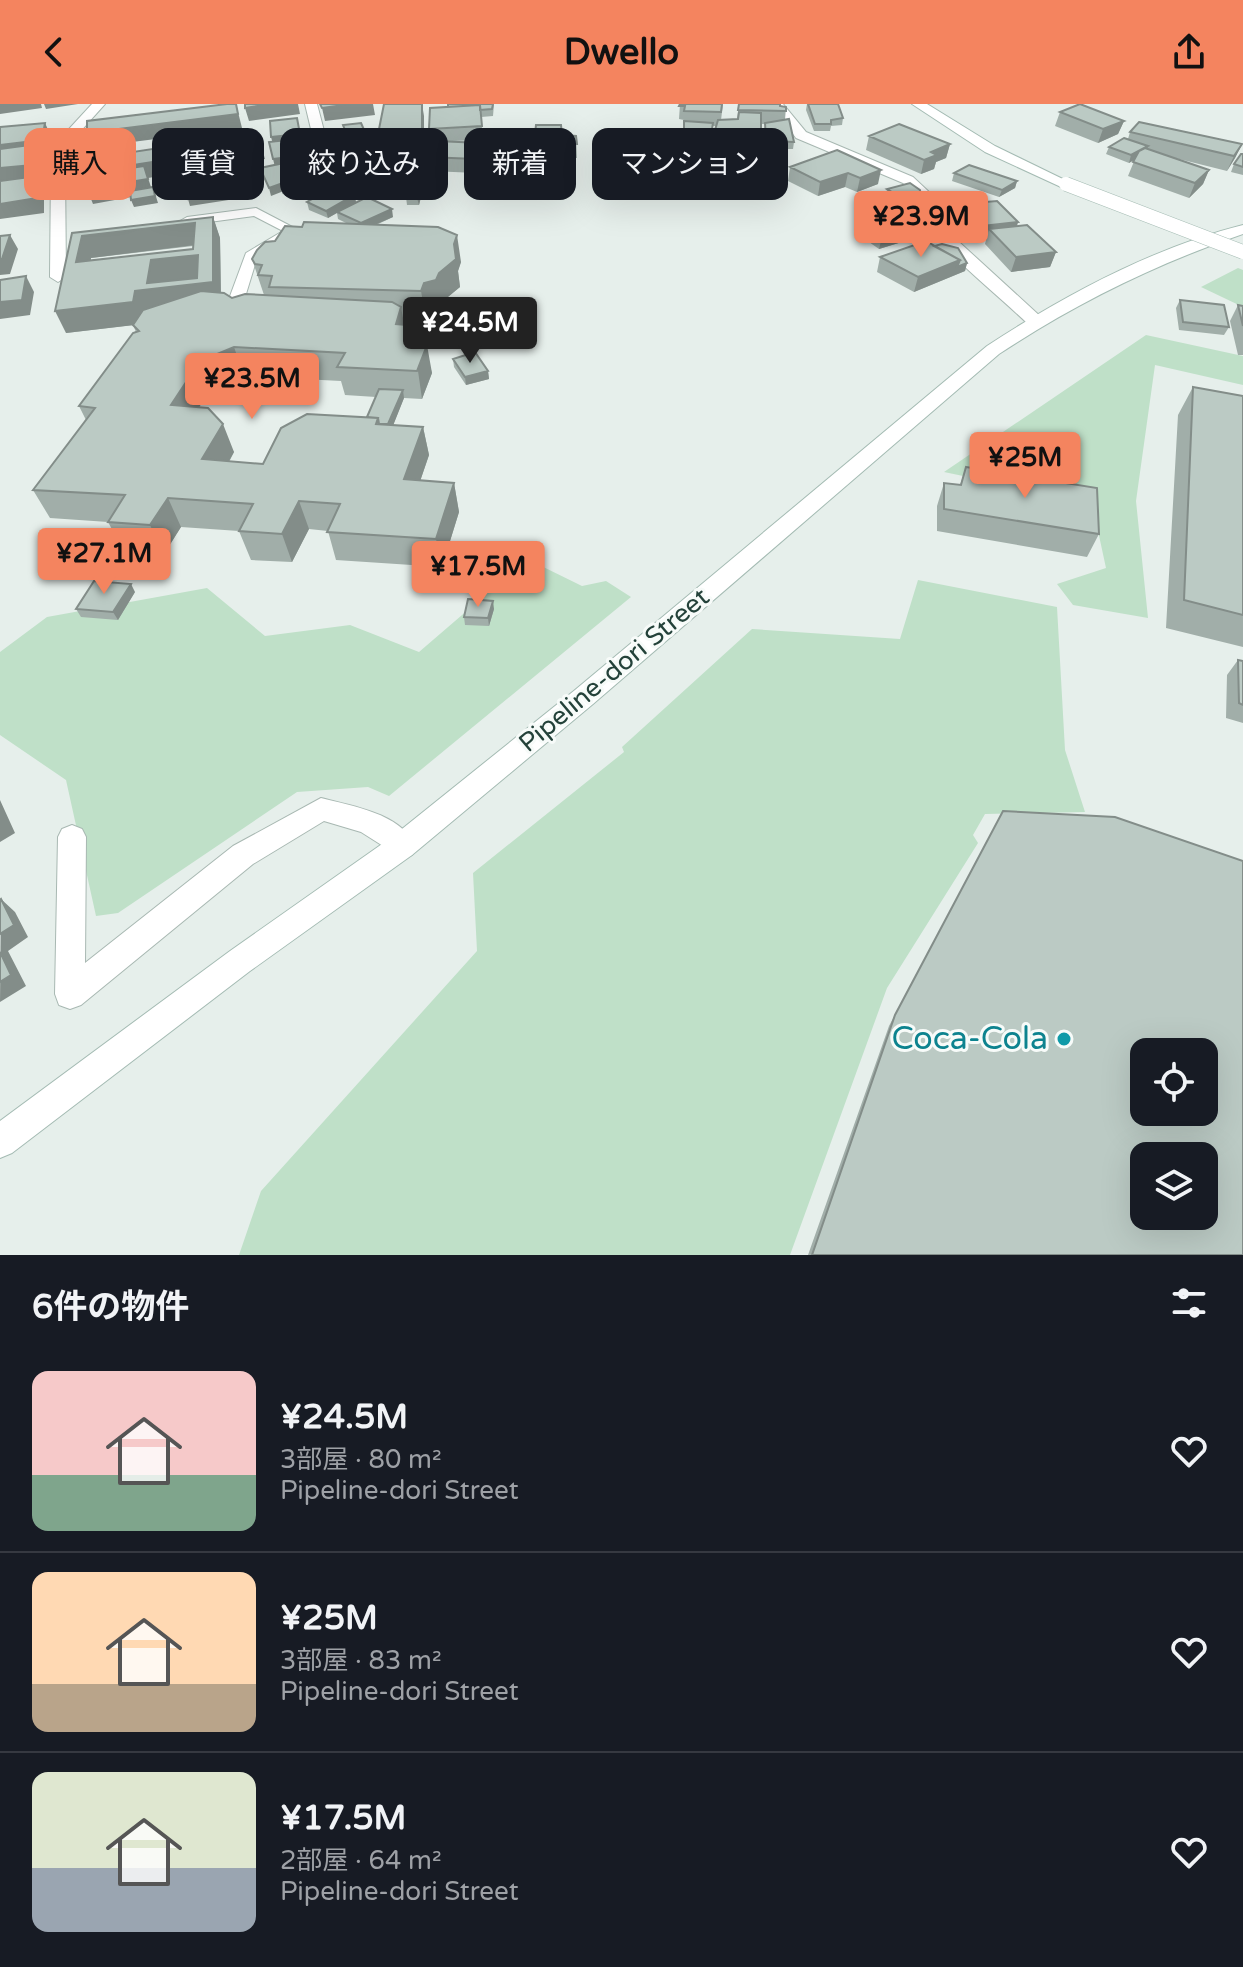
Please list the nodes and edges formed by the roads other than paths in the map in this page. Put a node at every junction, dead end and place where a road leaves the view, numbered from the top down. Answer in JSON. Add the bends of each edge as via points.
{"nodes":[{"id":1,"x":99,"y":104,"type":"edge"},
{"id":2,"x":311,"y":104,"type":"edge"},
{"id":3,"x":777,"y":104,"type":"edge"},
{"id":4,"x":918,"y":104,"type":"edge"},
{"id":5,"x":946,"y":104,"type":"edge"},
{"id":6,"x":317,"y":128,"type":"edge"},
{"id":7,"x":986,"y":129,"type":"dead end"},
{"id":8,"x":1013,"y":143,"type":"dead end"},
{"id":9,"x":1058,"y":164,"type":"dead end"},
{"id":10,"x":1079,"y":173,"type":"dead end"},
{"id":11,"x":165,"y":224,"type":"edge"},
{"id":12,"x":1243,"y":232,"type":"edge"},
{"id":13,"x":1243,"y":252,"type":"edge"},
{"id":14,"x":58,"y":277,"type":"dead end"},
{"id":15,"x":234,"y":307,"type":"edge"},
{"id":16,"x":1035,"y":321,"type":"junction"},
{"id":17,"x":72,"y":837,"type":"dead end"},
{"id":18,"x":402,"y":846,"type":"junction"},
{"id":19,"x":0,"y":1141,"type":"edge"}],
"edges":[{"from":1,"to":14,"type":"main road","via":[[64,142],[58,166],[67,238]]},
{"from":2,"to":6,"type":"main road"},
{"from":3,"to":16,"type":"main road","via":[[801,135],[908,180],[922,192],[941,233]]},
{"from":4,"to":13,"type":"main road","bridge":true,"via":[[990,149],[1066,184]]},
{"from":5,"to":7,"type":"main road"},
{"from":8,"to":9,"type":"main road"},
{"from":10,"to":12,"type":"main road"},
{"from":11,"to":15,"type":"lane","via":[[256,212],[293,231],[251,256]]},
{"from":12,"to":16,"type":"main road","name":"Pipeline-dori Street","via":[[1183,249],[1112,279]]},
{"from":16,"to":18,"type":"main road","name":"Pipeline-dori Street","via":[[940,394]]},
{"from":17,"to":18,"type":"main road","via":[[70,994],[243,855],[321,809],[369,822]]},
{"from":18,"to":19,"type":"main road","name":"Pipeline-dori Street"}]}
